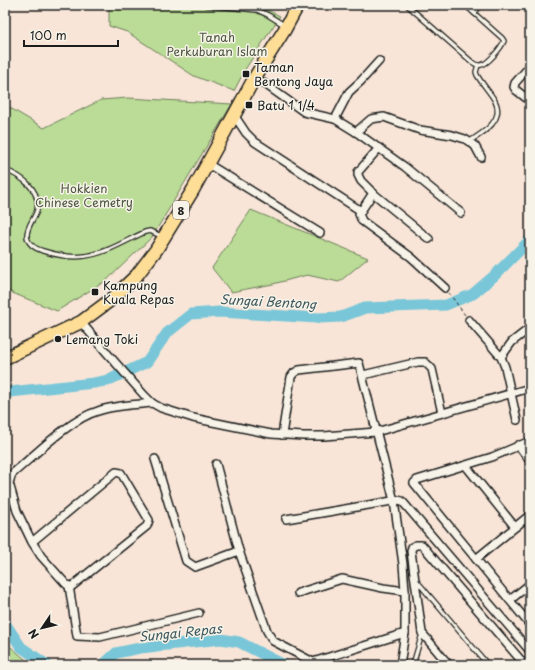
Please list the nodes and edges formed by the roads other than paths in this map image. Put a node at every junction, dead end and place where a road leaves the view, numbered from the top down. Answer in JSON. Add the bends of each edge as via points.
{"nodes":[{"id":1,"x":163,"y":5,"type":"edge"},
{"id":2,"x":206,"y":5,"type":"edge"},
{"id":3,"x":298,"y":5,"type":"edge"},
{"id":4,"x":407,"y":5,"type":"edge"},
{"id":5,"x":466,"y":5,"type":"edge"},
{"id":6,"x":481,"y":5,"type":"edge"},
{"id":7,"x":120,"y":7,"type":"dead end"},
{"id":8,"x":474,"y":13,"type":"junction"},
{"id":9,"x":287,"y":26,"type":"junction"},
{"id":10,"x":379,"y":61,"type":"dead end"},
{"id":11,"x":478,"y":65,"type":"junction"},
{"id":12,"x":530,"y":66,"type":"edge"},
{"id":13,"x":255,"y":77,"type":"junction"},
{"id":14,"x":530,"y":101,"type":"edge"},
{"id":15,"x":234,"y":114,"type":"junction"},
{"id":16,"x":335,"y":119,"type":"junction"},
{"id":17,"x":356,"y":132,"type":"junction"},
{"id":18,"x":470,"y":141,"type":"junction"},
{"id":19,"x":379,"y":148,"type":"junction"},
{"id":20,"x":480,"y":157,"type":"dead end"},
{"id":21,"x":208,"y":164,"type":"junction"},
{"id":22,"x":5,"y":170,"type":"edge"},
{"id":23,"x":373,"y":193,"type":"junction"},
{"id":24,"x":361,"y":211,"type":"junction"},
{"id":25,"x":461,"y":213,"type":"dead end"},
{"id":26,"x":320,"y":233,"type":"dead end"},
{"id":27,"x":164,"y":238,"type":"junction"},
{"id":28,"x":429,"y":240,"type":"dead end"},
{"id":29,"x":445,"y":288,"type":"road end"},
{"id":30,"x":469,"y":320,"type":"road end"},
{"id":31,"x":81,"y":322,"type":"junction"},
{"id":32,"x":530,"y":328,"type":"edge"},
{"id":33,"x":500,"y":357,"type":"junction"},
{"id":34,"x":5,"y":358,"type":"edge"},
{"id":35,"x":363,"y":375,"type":"junction"},
{"id":36,"x":530,"y":388,"type":"edge"},
{"id":37,"x":511,"y":393,"type":"junction"},
{"id":38,"x":152,"y":403,"type":"junction"},
{"id":39,"x":442,"y":414,"type":"junction"},
{"id":40,"x":517,"y":420,"type":"dead end"},
{"id":41,"x":376,"y":432,"type":"junction"},
{"id":42,"x":282,"y":435,"type":"junction"},
{"id":43,"x":530,"y":441,"type":"edge"},
{"id":44,"x":518,"y":445,"type":"junction"},
{"id":45,"x":156,"y":459,"type":"dead end"},
{"id":46,"x":530,"y":461,"type":"edge"},
{"id":47,"x":216,"y":464,"type":"dead end"},
{"id":48,"x":466,"y":466,"type":"junction"},
{"id":49,"x":394,"y":501,"type":"junction"},
{"id":50,"x":530,"y":515,"type":"edge"},
{"id":51,"x":286,"y":519,"type":"dead end"},
{"id":52,"x":515,"y":527,"type":"junction"},
{"id":53,"x":32,"y":542,"type":"junction"},
{"id":54,"x":239,"y":551,"type":"junction"},
{"id":55,"x":476,"y":559,"type":"junction"},
{"id":56,"x":414,"y":578,"type":"junction"},
{"id":57,"x":530,"y":584,"type":"edge"},
{"id":58,"x":69,"y":586,"type":"junction"},
{"id":59,"x":405,"y":591,"type":"junction"},
{"id":60,"x":298,"y":592,"type":"dead end"},
{"id":61,"x":510,"y":600,"type":"junction"},
{"id":62,"x":200,"y":613,"type":"dead end"},
{"id":63,"x":530,"y":625,"type":"edge"},
{"id":64,"x":405,"y":633,"type":"junction"},
{"id":65,"x":422,"y":633,"type":"junction"},
{"id":66,"x":530,"y":651,"type":"edge"},
{"id":67,"x":530,"y":662,"type":"edge"},
{"id":68,"x":400,"y":665,"type":"edge"},
{"id":69,"x":415,"y":665,"type":"edge"},
{"id":70,"x":449,"y":665,"type":"edge"},
{"id":71,"x":488,"y":665,"type":"edge"},
{"id":72,"x":526,"y":665,"type":"edge"}],
"edges":[{"from":1,"to":7,"type":"lane"},
{"from":2,"to":9,"type":"lane","via":[[257,10]]},
{"from":3,"to":9,"type":"main road","number":"8"},
{"from":4,"to":11,"type":"lane"},
{"from":5,"to":8,"type":"lane"},
{"from":6,"to":8,"type":"lane"},
{"from":8,"to":11,"type":"lane","via":[[504,41],[486,63]]},
{"from":9,"to":13,"type":"main road","number":"8"},
{"from":10,"to":16,"type":"street","via":[[349,92]]},
{"from":11,"to":18,"type":"lane","via":[[477,75],[495,100],[498,110],[494,123]]},
{"from":12,"to":14,"type":"street","via":[[514,87]]},
{"from":13,"to":15,"type":"main road","number":"8"},
{"from":13,"to":16,"type":"street","via":[[304,112]]},
{"from":15,"to":21,"type":"main road","number":"8"},
{"from":15,"to":24,"type":"street","via":[[255,142]]},
{"from":16,"to":17,"type":"street"},
{"from":17,"to":18,"type":"street","via":[[371,119],[384,117],[420,130],[459,136]]},
{"from":17,"to":19,"type":"street"},
{"from":18,"to":20,"type":"street","via":[[478,149]]},
{"from":19,"to":23,"type":"street","via":[[358,172],[363,184]]},
{"from":19,"to":25,"type":"street"},
{"from":21,"to":26,"type":"street"},
{"from":21,"to":27,"type":"main road","number":"8"},
{"from":22,"to":27,"type":"lane","via":[[23,178],[34,194],[37,210],[26,235],[32,246],[39,250],[76,257],[87,256],[145,232],[150,231]]},
{"from":23,"to":24,"type":"street"},
{"from":23,"to":28,"type":"street"},
{"from":24,"to":29,"type":"street","via":[[362,221],[411,257]]},
{"from":27,"to":31,"type":"main road","number":"8","via":[[129,284]]},
{"from":30,"to":33,"type":"street"},
{"from":31,"to":34,"type":"main road","number":"8"},
{"from":31,"to":38,"type":"street"},
{"from":32,"to":33,"type":"street","via":[[512,342]]},
{"from":33,"to":37,"type":"street"},
{"from":35,"to":39,"type":"street","via":[[418,362],[428,363],[432,369]]},
{"from":35,"to":41,"type":"street"},
{"from":35,"to":42,"type":"street","via":[[359,363],[300,370],[294,373],[290,381]]},
{"from":36,"to":37,"type":"street"},
{"from":37,"to":39,"type":"street"},
{"from":37,"to":40,"type":"street"},
{"from":38,"to":42,"type":"street","via":[[188,416]]},
{"from":38,"to":53,"type":"street","via":[[98,410],[82,417],[12,474],[9,483],[17,511]]},
{"from":39,"to":41,"type":"street"},
{"from":41,"to":42,"type":"street","via":[[324,436]]},
{"from":41,"to":49,"type":"street"},
{"from":43,"to":44,"type":"street"},
{"from":44,"to":46,"type":"street"},
{"from":44,"to":48,"type":"street"},
{"from":45,"to":54,"type":"street","via":[[186,561],[195,567]]},
{"from":47,"to":54,"type":"street"},
{"from":48,"to":52,"type":"street"},
{"from":48,"to":55,"type":"street","via":[[414,483]]},
{"from":49,"to":51,"type":"street"},
{"from":49,"to":59,"type":"street"},
{"from":49,"to":66,"type":"street","via":[[400,500],[405,504]]},
{"from":50,"to":52,"type":"street"},
{"from":52,"to":55,"type":"street"},
{"from":53,"to":58,"type":"street","via":[[41,556]]},
{"from":53,"to":58,"type":"street","via":[[103,482],[116,472],[121,473],[149,520],[147,526],[76,584]]},
{"from":54,"to":64,"type":"street","via":[[267,631],[273,641],[313,662]]},
{"from":55,"to":61,"type":"street"},
{"from":56,"to":65,"type":"street"},
{"from":56,"to":71,"type":"lane"},
{"from":56,"to":72,"type":"street","via":[[412,549],[419,544]]},
{"from":57,"to":61,"type":"street"},
{"from":58,"to":62,"type":"street","via":[[77,636],[100,637]]},
{"from":59,"to":60,"type":"street","via":[[342,579]]},
{"from":59,"to":64,"type":"street"},
{"from":61,"to":63,"type":"street"},
{"from":64,"to":68,"type":"street"},
{"from":65,"to":69,"type":"lane"},
{"from":65,"to":70,"type":"street"},
{"from":67,"to":72,"type":"street"}]}
